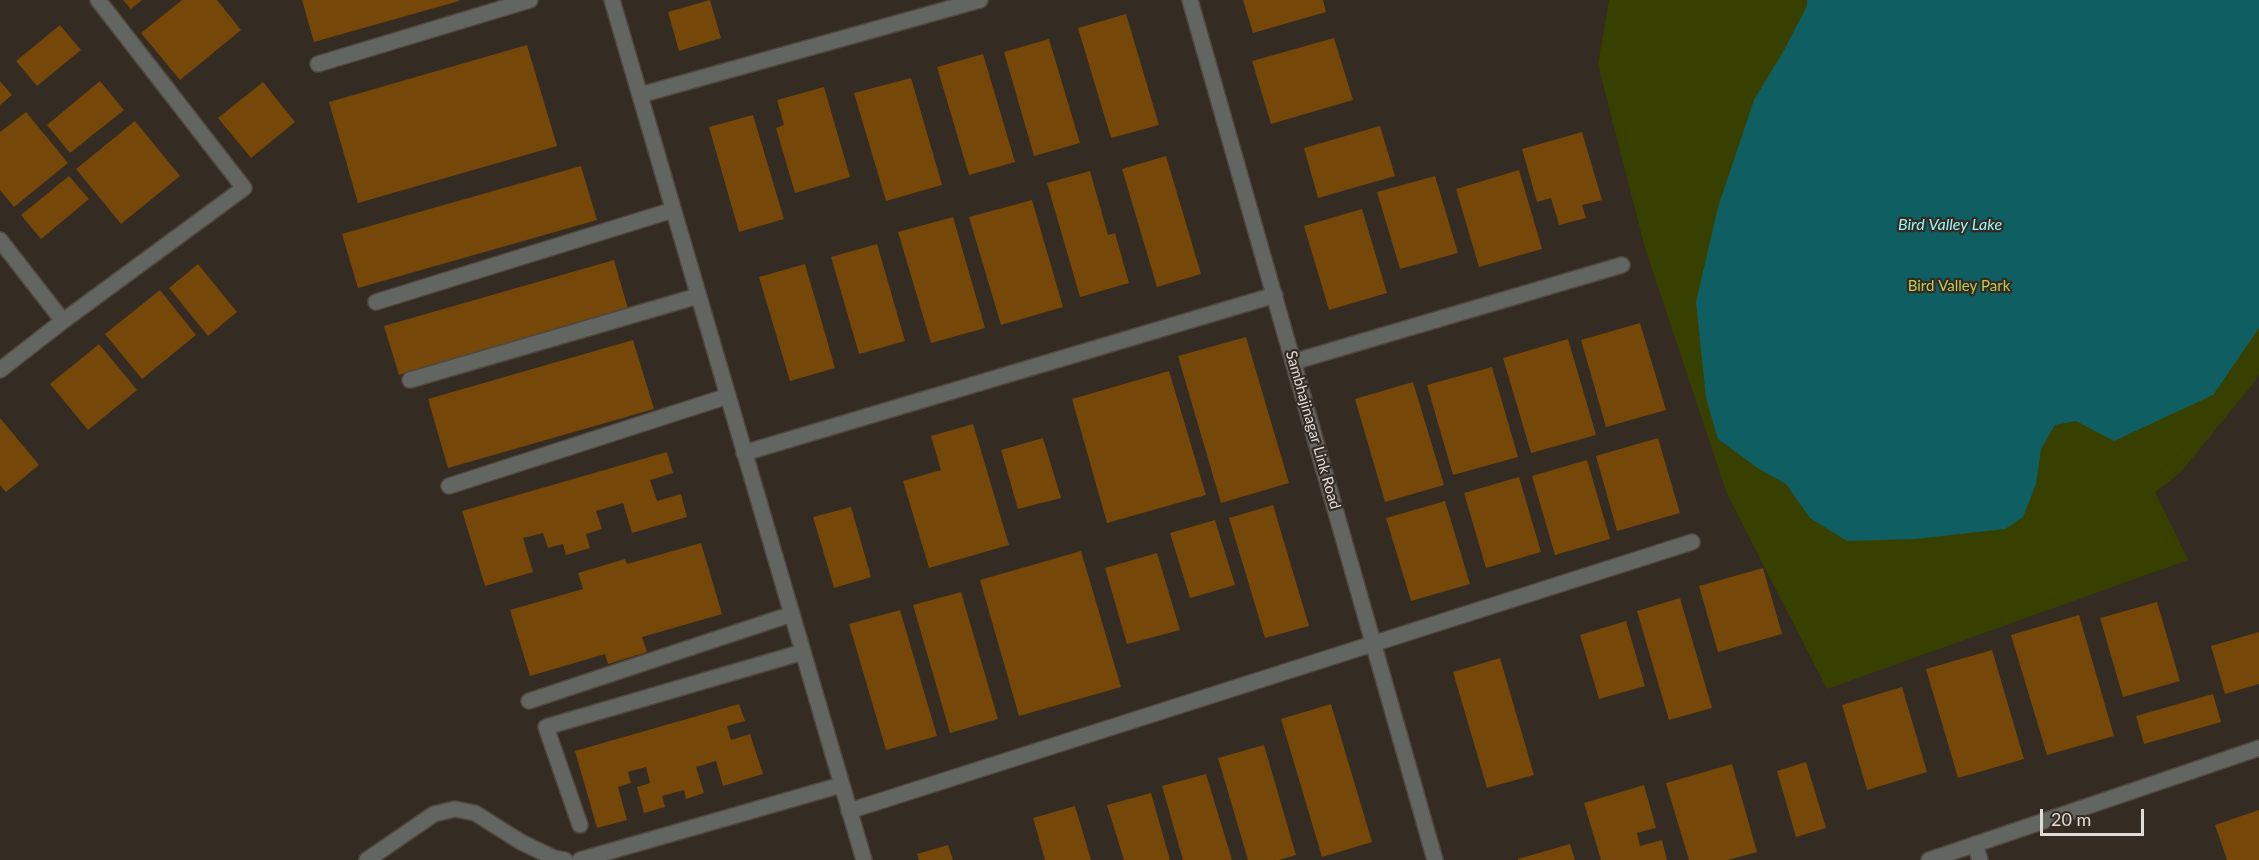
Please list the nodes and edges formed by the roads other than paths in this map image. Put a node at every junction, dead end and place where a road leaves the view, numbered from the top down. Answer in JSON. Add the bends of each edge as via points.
{"nodes":[{"id":1,"x":98,"y":0,"type":"edge"},
{"id":2,"x":530,"y":0,"type":"edge"},
{"id":3,"x":612,"y":0,"type":"edge"},
{"id":4,"x":980,"y":0,"type":"edge"},
{"id":5,"x":1190,"y":0,"type":"edge"},
{"id":6,"x":318,"y":64,"type":"dead end"},
{"id":7,"x":640,"y":95,"type":"junction"},
{"id":8,"x":674,"y":210,"type":"junction"},
{"id":9,"x":0,"y":240,"type":"edge"},
{"id":10,"x":1622,"y":265,"type":"dead end"},
{"id":11,"x":1275,"y":295,"type":"junction"},
{"id":12,"x":699,"y":296,"type":"junction"},
{"id":13,"x":376,"y":302,"type":"dead end"},
{"id":14,"x":63,"y":321,"type":"junction"},
{"id":15,"x":1293,"y":362,"type":"junction"},
{"id":16,"x":0,"y":370,"type":"edge"},
{"id":17,"x":410,"y":380,"type":"dead end"},
{"id":18,"x":728,"y":396,"type":"junction"},
{"id":19,"x":744,"y":453,"type":"junction"},
{"id":20,"x":449,"y":486,"type":"dead end"},
{"id":21,"x":1692,"y":542,"type":"dead end"},
{"id":22,"x":792,"y":614,"type":"junction"},
{"id":23,"x":1373,"y":644,"type":"junction"},
{"id":24,"x":803,"y":652,"type":"junction"},
{"id":25,"x":530,"y":701,"type":"dead end"},
{"id":26,"x":2259,"y":748,"type":"edge"},
{"id":27,"x":841,"y":785,"type":"junction"},
{"id":28,"x":849,"y":811,"type":"junction"},
{"id":29,"x":580,"y":825,"type":"dead end"},
{"id":30,"x":1975,"y":844,"type":"junction"},
{"id":31,"x":367,"y":860,"type":"edge"},
{"id":32,"x":565,"y":860,"type":"edge"},
{"id":33,"x":580,"y":860,"type":"edge"},
{"id":34,"x":864,"y":860,"type":"edge"},
{"id":35,"x":1435,"y":860,"type":"edge"},
{"id":36,"x":1929,"y":860,"type":"edge"},
{"id":37,"x":1980,"y":860,"type":"edge"}],
"edges":[{"from":1,"to":14,"type":"street","via":[[244,188]]},
{"from":2,"to":6,"type":"street"},
{"from":3,"to":7,"type":"street"},
{"from":4,"to":7,"type":"street"},
{"from":5,"to":11,"type":"street","name":"Sambhajinagar Link Road"},
{"from":7,"to":8,"type":"street"},
{"from":8,"to":12,"type":"street"},
{"from":8,"to":13,"type":"street"},
{"from":9,"to":14,"type":"street"},
{"from":10,"to":15,"type":"street"},
{"from":11,"to":15,"type":"street","name":"Sambhajinagar Link Road"},
{"from":11,"to":19,"type":"street"},
{"from":12,"to":17,"type":"street"},
{"from":12,"to":18,"type":"street"},
{"from":14,"to":16,"type":"street"},
{"from":15,"to":23,"type":"street","name":"Sambhajinagar Link Road"},
{"from":18,"to":19,"type":"street"},
{"from":18,"to":20,"type":"street"},
{"from":19,"to":22,"type":"street"},
{"from":21,"to":23,"type":"street"},
{"from":22,"to":24,"type":"street"},
{"from":22,"to":25,"type":"street"},
{"from":23,"to":28,"type":"street"},
{"from":23,"to":35,"type":"street","name":"Sambhajinagar Link Road"},
{"from":24,"to":27,"type":"street"},
{"from":24,"to":29,"type":"street","via":[[546,727]]},
{"from":26,"to":30,"type":"street"},
{"from":27,"to":28,"type":"street"},
{"from":27,"to":33,"type":"street"},
{"from":28,"to":34,"type":"street"},
{"from":30,"to":36,"type":"street"},
{"from":30,"to":37,"type":"street"},
{"from":31,"to":32,"type":"street","via":[[434,814],[455,809],[475,813],[521,842]]}]}
